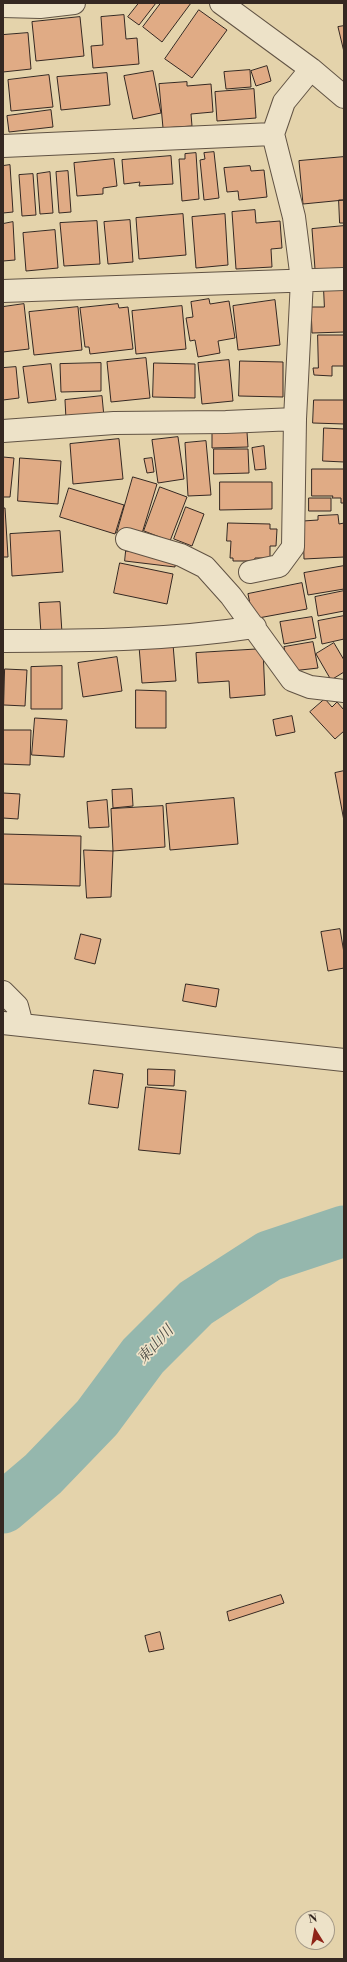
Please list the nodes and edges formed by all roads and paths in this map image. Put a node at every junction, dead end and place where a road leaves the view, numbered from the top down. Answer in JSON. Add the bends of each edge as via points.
{"nodes":[{"id":1,"x":74,"y":3,"type":"edge"},
{"id":2,"x":221,"y":3,"type":"edge"},
{"id":3,"x":3,"y":6,"type":"edge"},
{"id":4,"x":311,"y":69,"type":"junction"},
{"id":5,"x":344,"y":96,"type":"edge"},
{"id":6,"x":273,"y":134,"type":"junction"},
{"id":7,"x":3,"y":146,"type":"edge"},
{"id":8,"x":344,"y":279,"type":"edge"},
{"id":9,"x":302,"y":280,"type":"junction"},
{"id":10,"x":3,"y":291,"type":"edge"},
{"id":11,"x":295,"y":419,"type":"junction"},
{"id":12,"x":3,"y":431,"type":"edge"},
{"id":13,"x":127,"y":539,"type":"dead end"},
{"id":14,"x":250,"y":572,"type":"dead end"},
{"id":15,"x":255,"y":627,"type":"junction"},
{"id":16,"x":3,"y":641,"type":"edge"},
{"id":17,"x":344,"y":691,"type":"edge"},
{"id":18,"x":3,"y":992,"type":"edge"},
{"id":19,"x":13,"y":1024,"type":"edge"},
{"id":20,"x":344,"y":1060,"type":"edge"}],
"edges":[{"from":1,"to":3,"type":"street","via":[[40,7]]},
{"from":2,"to":4,"type":"street"},
{"from":4,"to":5,"type":"street"},
{"from":4,"to":6,"type":"street","via":[[284,102]]},
{"from":6,"to":7,"type":"street"},
{"from":6,"to":9,"type":"street","via":[[294,217]]},
{"from":8,"to":9,"type":"street"},
{"from":9,"to":10,"type":"street"},
{"from":9,"to":11,"type":"street"},
{"from":11,"to":12,"type":"street","via":[[114,423]]},
{"from":11,"to":14,"type":"street","via":[[293,547],[279,566]]},
{"from":13,"to":15,"type":"street","via":[[182,555],[205,567]]},
{"from":15,"to":16,"type":"street","via":[[219,633],[121,640]]},
{"from":15,"to":17,"type":"street","via":[[292,680],[310,687]]},
{"from":18,"to":19,"type":"street","via":[[18,1006]]},
{"from":19,"to":20,"type":"street"}]}
